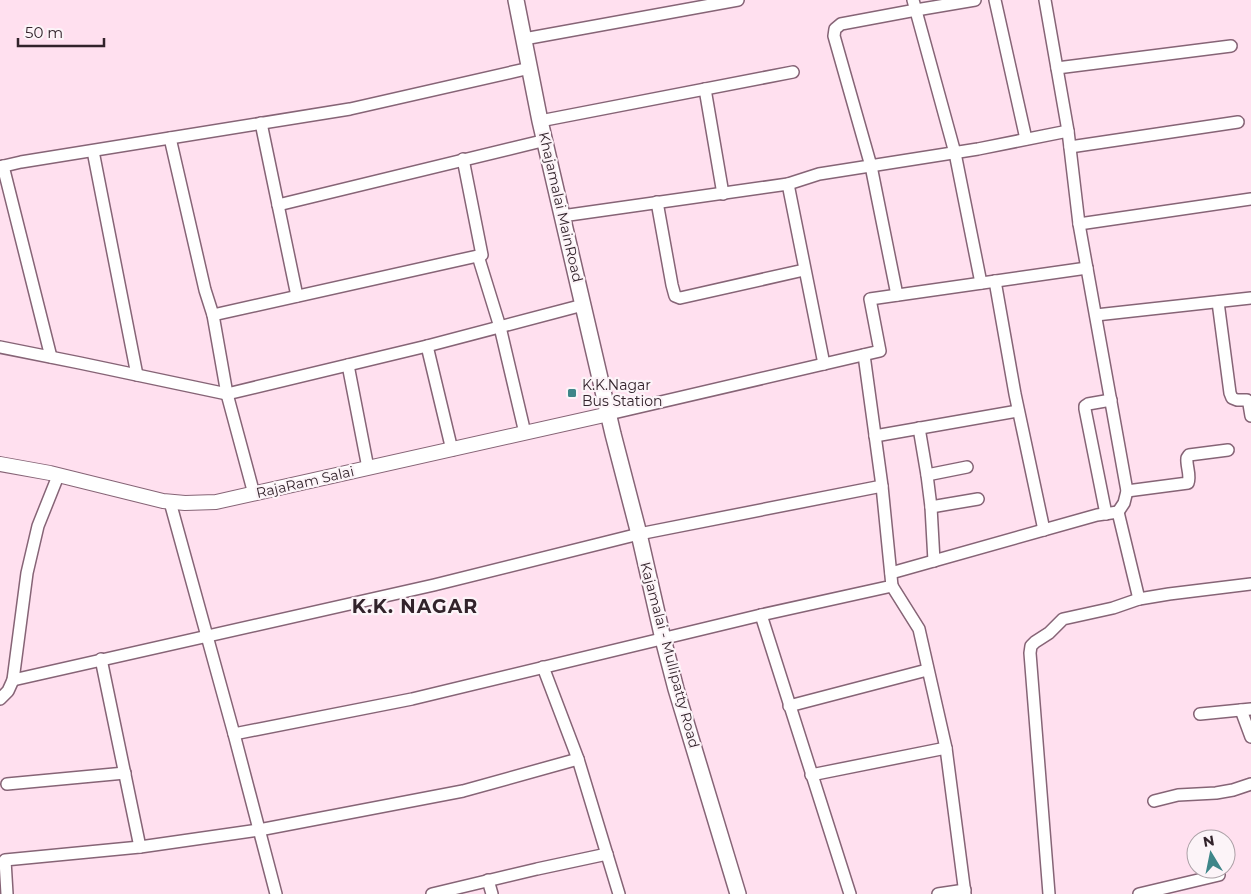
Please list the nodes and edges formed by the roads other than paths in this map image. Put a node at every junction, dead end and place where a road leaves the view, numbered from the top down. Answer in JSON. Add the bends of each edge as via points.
{"nodes":[{"id":1,"x":516,"y":0,"type":"edge"},
{"id":2,"x":738,"y":0,"type":"edge"},
{"id":3,"x":975,"y":0,"type":"edge"},
{"id":4,"x":995,"y":0,"type":"edge"},
{"id":5,"x":1045,"y":0,"type":"edge"},
{"id":6,"x":712,"y":2,"type":"edge"},
{"id":7,"x":914,"y":5,"type":"edge"},
{"id":8,"x":524,"y":39,"type":"junction"},
{"id":9,"x":1231,"y":46,"type":"dead end"},
{"id":10,"x":530,"y":68,"type":"junction"},
{"id":11,"x":1057,"y":68,"type":"junction"},
{"id":12,"x":793,"y":72,"type":"dead end"},
{"id":13,"x":705,"y":89,"type":"junction"},
{"id":14,"x":540,"y":121,"type":"junction"},
{"id":15,"x":1238,"y":122,"type":"dead end"},
{"id":16,"x":261,"y":123,"type":"junction"},
{"id":17,"x":1068,"y":131,"type":"junction"},
{"id":18,"x":170,"y":138,"type":"junction"},
{"id":19,"x":1026,"y":139,"type":"junction"},
{"id":20,"x":546,"y":140,"type":"junction"},
{"id":21,"x":1070,"y":148,"type":"junction"},
{"id":22,"x":93,"y":151,"type":"junction"},
{"id":23,"x":955,"y":153,"type":"junction"},
{"id":24,"x":463,"y":159,"type":"junction"},
{"id":25,"x":871,"y":166,"type":"junction"},
{"id":26,"x":1,"y":167,"type":"edge"},
{"id":27,"x":788,"y":184,"type":"junction"},
{"id":28,"x":723,"y":194,"type":"junction"},
{"id":29,"x":1251,"y":199,"type":"edge"},
{"id":30,"x":278,"y":205,"type":"junction"},
{"id":31,"x":660,"y":205,"type":"junction"},
{"id":32,"x":562,"y":216,"type":"junction"},
{"id":33,"x":1079,"y":224,"type":"junction"},
{"id":34,"x":478,"y":256,"type":"junction"},
{"id":35,"x":1087,"y":268,"type":"junction"},
{"id":36,"x":804,"y":270,"type":"junction"},
{"id":37,"x":995,"y":281,"type":"junction"},
{"id":38,"x":981,"y":283,"type":"junction"},
{"id":39,"x":897,"y":295,"type":"junction"},
{"id":40,"x":297,"y":296,"type":"junction"},
{"id":41,"x":1251,"y":298,"type":"edge"},
{"id":42,"x":1218,"y":302,"type":"junction"},
{"id":43,"x":583,"y":305,"type":"junction"},
{"id":44,"x":213,"y":315,"type":"junction"},
{"id":45,"x":1096,"y":315,"type":"junction"},
{"id":46,"x":500,"y":327,"type":"junction"},
{"id":47,"x":427,"y":346,"type":"junction"},
{"id":48,"x":0,"y":347,"type":"edge"},
{"id":49,"x":880,"y":351,"type":"junction"},
{"id":50,"x":864,"y":355,"type":"junction"},
{"id":51,"x":50,"y":357,"type":"junction"},
{"id":52,"x":824,"y":364,"type":"junction"},
{"id":53,"x":348,"y":365,"type":"junction"},
{"id":54,"x":866,"y":374,"type":"junction"},
{"id":55,"x":137,"y":375,"type":"junction"},
{"id":56,"x":227,"y":394,"type":"junction"},
{"id":57,"x":1111,"y":400,"type":"junction"},
{"id":58,"x":1018,"y":411,"type":"junction"},
{"id":59,"x":608,"y":414,"type":"junction"},
{"id":60,"x":1251,"y":416,"type":"edge"},
{"id":61,"x":919,"y":428,"type":"junction"},
{"id":62,"x":525,"y":433,"type":"junction"},
{"id":63,"x":875,"y":436,"type":"junction"},
{"id":64,"x":452,"y":450,"type":"junction"},
{"id":65,"x":1228,"y":450,"type":"dead end"},
{"id":66,"x":0,"y":464,"type":"edge"},
{"id":67,"x":967,"y":467,"type":"dead end"},
{"id":68,"x":368,"y":468,"type":"junction"},
{"id":69,"x":927,"y":475,"type":"junction"},
{"id":70,"x":58,"y":476,"type":"junction"},
{"id":71,"x":882,"y":486,"type":"junction"},
{"id":72,"x":1127,"y":491,"type":"junction"},
{"id":73,"x":254,"y":494,"type":"junction"},
{"id":74,"x":978,"y":499,"type":"dead end"},
{"id":75,"x":170,"y":502,"type":"junction"},
{"id":76,"x":931,"y":507,"type":"junction"},
{"id":77,"x":1112,"y":513,"type":"junction"},
{"id":78,"x":1044,"y":530,"type":"junction"},
{"id":79,"x":639,"y":534,"type":"junction"},
{"id":80,"x":934,"y":561,"type":"junction"},
{"id":81,"x":891,"y":573,"type":"junction"},
{"id":82,"x":1251,"y":584,"type":"edge"},
{"id":83,"x":892,"y":586,"type":"junction"},
{"id":84,"x":1139,"y":599,"type":"junction"},
{"id":85,"x":761,"y":616,"type":"junction"},
{"id":86,"x":207,"y":635,"type":"junction"},
{"id":87,"x":663,"y":640,"type":"junction"},
{"id":88,"x":101,"y":659,"type":"junction"},
{"id":89,"x":543,"y":667,"type":"junction"},
{"id":90,"x":927,"y":670,"type":"junction"},
{"id":91,"x":13,"y":680,"type":"junction"},
{"id":92,"x":0,"y":699,"type":"edge"},
{"id":93,"x":789,"y":706,"type":"junction"},
{"id":94,"x":1246,"y":710,"type":"edge"},
{"id":95,"x":1200,"y":714,"type":"dead end"},
{"id":96,"x":234,"y":734,"type":"junction"},
{"id":97,"x":1251,"y":737,"type":"edge"},
{"id":98,"x":946,"y":748,"type":"junction"},
{"id":99,"x":578,"y":760,"type":"junction"},
{"id":100,"x":125,"y":773,"type":"junction"},
{"id":101,"x":811,"y":775,"type":"junction"},
{"id":102,"x":7,"y":784,"type":"dead end"},
{"id":103,"x":1251,"y":784,"type":"edge"},
{"id":104,"x":1154,"y":801,"type":"dead end"},
{"id":105,"x":259,"y":830,"type":"junction"},
{"id":106,"x":140,"y":847,"type":"junction"},
{"id":107,"x":607,"y":854,"type":"junction"},
{"id":108,"x":1202,"y":879,"type":"edge"},
{"id":109,"x":488,"y":880,"type":"junction"},
{"id":110,"x":965,"y":892,"type":"edge"},
{"id":111,"x":7,"y":894,"type":"edge"},
{"id":112,"x":276,"y":894,"type":"edge"},
{"id":113,"x":432,"y":894,"type":"edge"},
{"id":114,"x":492,"y":894,"type":"edge"},
{"id":115,"x":619,"y":894,"type":"edge"},
{"id":116,"x":738,"y":894,"type":"edge"},
{"id":117,"x":850,"y":894,"type":"edge"},
{"id":118,"x":938,"y":894,"type":"edge"},
{"id":119,"x":1049,"y":894,"type":"edge"},
{"id":120,"x":1139,"y":894,"type":"edge"}],
"edges":[{"from":1,"to":8,"type":"main road","name":"Khajamalai MainRoad"},
{"from":2,"to":6,"type":"street"},
{"from":3,"to":7,"type":"street"},
{"from":4,"to":19,"type":"street"},
{"from":5,"to":11,"type":"street"},
{"from":6,"to":8,"type":"street"},
{"from":7,"to":23,"type":"street"},
{"from":7,"to":25,"type":"street","via":[[835,28],[834,36]]},
{"from":8,"to":10,"type":"main road","name":"Khajamalai MainRoad"},
{"from":9,"to":11,"type":"street"},
{"from":10,"to":14,"type":"main road","name":"Khajamalai MainRoad"},
{"from":10,"to":16,"type":"street","via":[[350,109]]},
{"from":11,"to":17,"type":"street"},
{"from":12,"to":13,"type":"street"},
{"from":13,"to":14,"type":"street"},
{"from":13,"to":28,"type":"street"},
{"from":14,"to":20,"type":"main road","name":"Khajamalai MainRoad"},
{"from":15,"to":21,"type":"street"},
{"from":16,"to":18,"type":"street"},
{"from":16,"to":30,"type":"street"},
{"from":17,"to":19,"type":"street"},
{"from":17,"to":21,"type":"street"},
{"from":18,"to":22,"type":"street"},
{"from":18,"to":44,"type":"street"},
{"from":19,"to":23,"type":"street"},
{"from":20,"to":24,"type":"street"},
{"from":20,"to":32,"type":"main road","name":"Khajamalai MainRoad"},
{"from":21,"to":33,"type":"street"},
{"from":22,"to":26,"type":"street"},
{"from":22,"to":55,"type":"street"},
{"from":23,"to":25,"type":"street"},
{"from":23,"to":38,"type":"street"},
{"from":24,"to":30,"type":"street"},
{"from":24,"to":34,"type":"street","via":[[482,255]]},
{"from":25,"to":27,"type":"street","via":[[819,174]]},
{"from":25,"to":39,"type":"street"},
{"from":26,"to":51,"type":"street"},
{"from":27,"to":28,"type":"street"},
{"from":27,"to":36,"type":"street"},
{"from":28,"to":31,"type":"street"},
{"from":29,"to":33,"type":"street"},
{"from":30,"to":40,"type":"street"},
{"from":31,"to":32,"type":"street"},
{"from":31,"to":36,"type":"street","via":[[675,296],[680,298]]},
{"from":32,"to":43,"type":"main road","name":"Khajamalai MainRoad"},
{"from":33,"to":35,"type":"street"},
{"from":34,"to":40,"type":"street"},
{"from":34,"to":46,"type":"street"},
{"from":35,"to":37,"type":"street"},
{"from":35,"to":45,"type":"street"},
{"from":36,"to":52,"type":"street"},
{"from":37,"to":38,"type":"street"},
{"from":37,"to":58,"type":"street"},
{"from":38,"to":39,"type":"street"},
{"from":39,"to":49,"type":"street","via":[[870,299]]},
{"from":40,"to":44,"type":"street"},
{"from":41,"to":42,"type":"street"},
{"from":42,"to":45,"type":"street"},
{"from":42,"to":60,"type":"street","via":[[1230,394],[1232,398],[1247,400]]},
{"from":43,"to":46,"type":"street"},
{"from":43,"to":59,"type":"main road","name":"Khajamalai MainRoad"},
{"from":44,"to":56,"type":"street"},
{"from":45,"to":57,"type":"street"},
{"from":46,"to":47,"type":"street"},
{"from":46,"to":62,"type":"street"},
{"from":47,"to":53,"type":"street"},
{"from":47,"to":64,"type":"street"},
{"from":48,"to":51,"type":"street"},
{"from":49,"to":50,"type":"street"},
{"from":49,"to":54,"type":"street"},
{"from":50,"to":52,"type":"street"},
{"from":50,"to":54,"type":"street"},
{"from":51,"to":55,"type":"street"},
{"from":52,"to":59,"type":"street"},
{"from":53,"to":56,"type":"street"},
{"from":53,"to":68,"type":"street"},
{"from":54,"to":63,"type":"street"},
{"from":55,"to":56,"type":"street"},
{"from":56,"to":73,"type":"street"},
{"from":57,"to":72,"type":"street"},
{"from":57,"to":77,"type":"street","via":[[1088,404],[1085,409]]},
{"from":58,"to":61,"type":"street"},
{"from":58,"to":78,"type":"street"},
{"from":59,"to":62,"type":"street","name":"RajaRam Salai"},
{"from":59,"to":79,"type":"main road","name":"Kajamalai - Mullipatty Road"},
{"from":61,"to":63,"type":"street"},
{"from":61,"to":69,"type":"street"},
{"from":62,"to":64,"type":"street","name":"RajaRam Salai"},
{"from":63,"to":71,"type":"street"},
{"from":64,"to":68,"type":"street","name":"RajaRam Salai"},
{"from":65,"to":72,"type":"street","via":[[1189,455],[1186,463],[1188,483]]},
{"from":66,"to":70,"type":"street","name":"RajaRam Salai"},
{"from":67,"to":69,"type":"street"},
{"from":68,"to":73,"type":"street","name":"RajaRam Salai"},
{"from":69,"to":76,"type":"street"},
{"from":70,"to":75,"type":"street","name":"RajaRam Salai"},
{"from":70,"to":91,"type":"street","via":[[38,526],[27,573]]},
{"from":71,"to":79,"type":"street"},
{"from":71,"to":81,"type":"street"},
{"from":72,"to":77,"type":"street","via":[[1124,503]]},
{"from":73,"to":75,"type":"street","name":"RajaRam Salai","via":[[216,502]]},
{"from":74,"to":76,"type":"street"},
{"from":75,"to":86,"type":"street"},
{"from":76,"to":80,"type":"street"},
{"from":77,"to":78,"type":"street"},
{"from":77,"to":84,"type":"street"},
{"from":78,"to":80,"type":"street"},
{"from":79,"to":86,"type":"street","via":[[434,585]]},
{"from":79,"to":87,"type":"main road","name":"Kajamalai - Mullipatty Road"},
{"from":80,"to":81,"type":"street"},
{"from":81,"to":83,"type":"street"},
{"from":82,"to":84,"type":"street"},
{"from":83,"to":85,"type":"street"},
{"from":83,"to":90,"type":"street","via":[[919,629]]},
{"from":84,"to":119,"type":"street","via":[[1063,619],[1032,646]]},
{"from":85,"to":87,"type":"street"},
{"from":85,"to":93,"type":"street"},
{"from":86,"to":88,"type":"street"},
{"from":86,"to":96,"type":"street"},
{"from":87,"to":89,"type":"street"},
{"from":87,"to":116,"type":"main road","name":"Kajamalai - Mullipatty Road"},
{"from":88,"to":91,"type":"street"},
{"from":88,"to":100,"type":"street"},
{"from":89,"to":96,"type":"street","via":[[412,699]]},
{"from":89,"to":99,"type":"street"},
{"from":90,"to":93,"type":"street"},
{"from":90,"to":98,"type":"street"},
{"from":91,"to":92,"type":"street"},
{"from":93,"to":101,"type":"street"},
{"from":94,"to":95,"type":"street"},
{"from":94,"to":97,"type":"street"},
{"from":96,"to":105,"type":"street"},
{"from":98,"to":101,"type":"street"},
{"from":98,"to":110,"type":"street"},
{"from":99,"to":105,"type":"street","via":[[463,791]]},
{"from":99,"to":107,"type":"street"},
{"from":100,"to":102,"type":"street"},
{"from":100,"to":106,"type":"street"},
{"from":101,"to":117,"type":"street"},
{"from":103,"to":104,"type":"street","via":[[1216,793],[1178,795]]},
{"from":105,"to":106,"type":"street"},
{"from":105,"to":112,"type":"street"},
{"from":106,"to":111,"type":"street","via":[[5,860]]},
{"from":107,"to":109,"type":"street"},
{"from":107,"to":115,"type":"street"},
{"from":108,"to":120,"type":"street"},
{"from":109,"to":113,"type":"street"},
{"from":109,"to":114,"type":"street"},
{"from":110,"to":118,"type":"street"}]}
